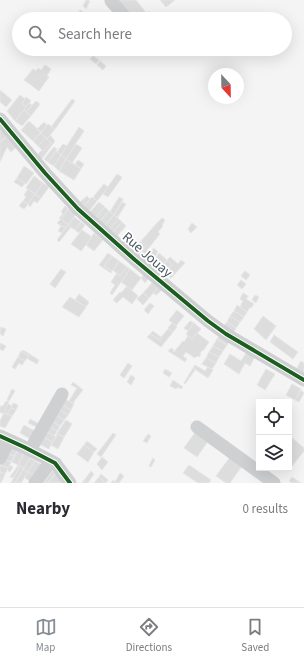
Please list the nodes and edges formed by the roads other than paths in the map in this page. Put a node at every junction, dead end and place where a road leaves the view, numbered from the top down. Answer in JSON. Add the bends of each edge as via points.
{"nodes":[{"id":1,"x":112,"y":0,"type":"edge"},
{"id":2,"x":121,"y":12,"type":"edge"},
{"id":3,"x":0,"y":119,"type":"edge"},
{"id":4,"x":304,"y":380,"type":"edge"},
{"id":5,"x":62,"y":394,"type":"dead end"},
{"id":6,"x":197,"y":427,"type":"dead end"},
{"id":7,"x":5,"y":438,"type":"edge"},
{"id":8,"x":30,"y":450,"type":"junction"},
{"id":9,"x":0,"y":458,"type":"edge"},
{"id":10,"x":51,"y":461,"type":"junction"},
{"id":11,"x":36,"y":483,"type":"edge"},
{"id":12,"x":70,"y":483,"type":"edge"},
{"id":13,"x":274,"y":483,"type":"edge"}],
"edges":[{"from":1,"to":2,"type":"street"},
{"from":3,"to":4,"type":"street","name":"Rue Jouay","via":[[78,209],[135,260],[226,334]]},
{"from":5,"to":8,"type":"street"},
{"from":6,"to":13,"type":"street"},
{"from":7,"to":8,"type":"street"},
{"from":7,"to":9,"type":"street"},
{"from":8,"to":10,"type":"street"},
{"from":10,"to":11,"type":"street"},
{"from":10,"to":12,"type":"street","via":[[56,463]]}]}
